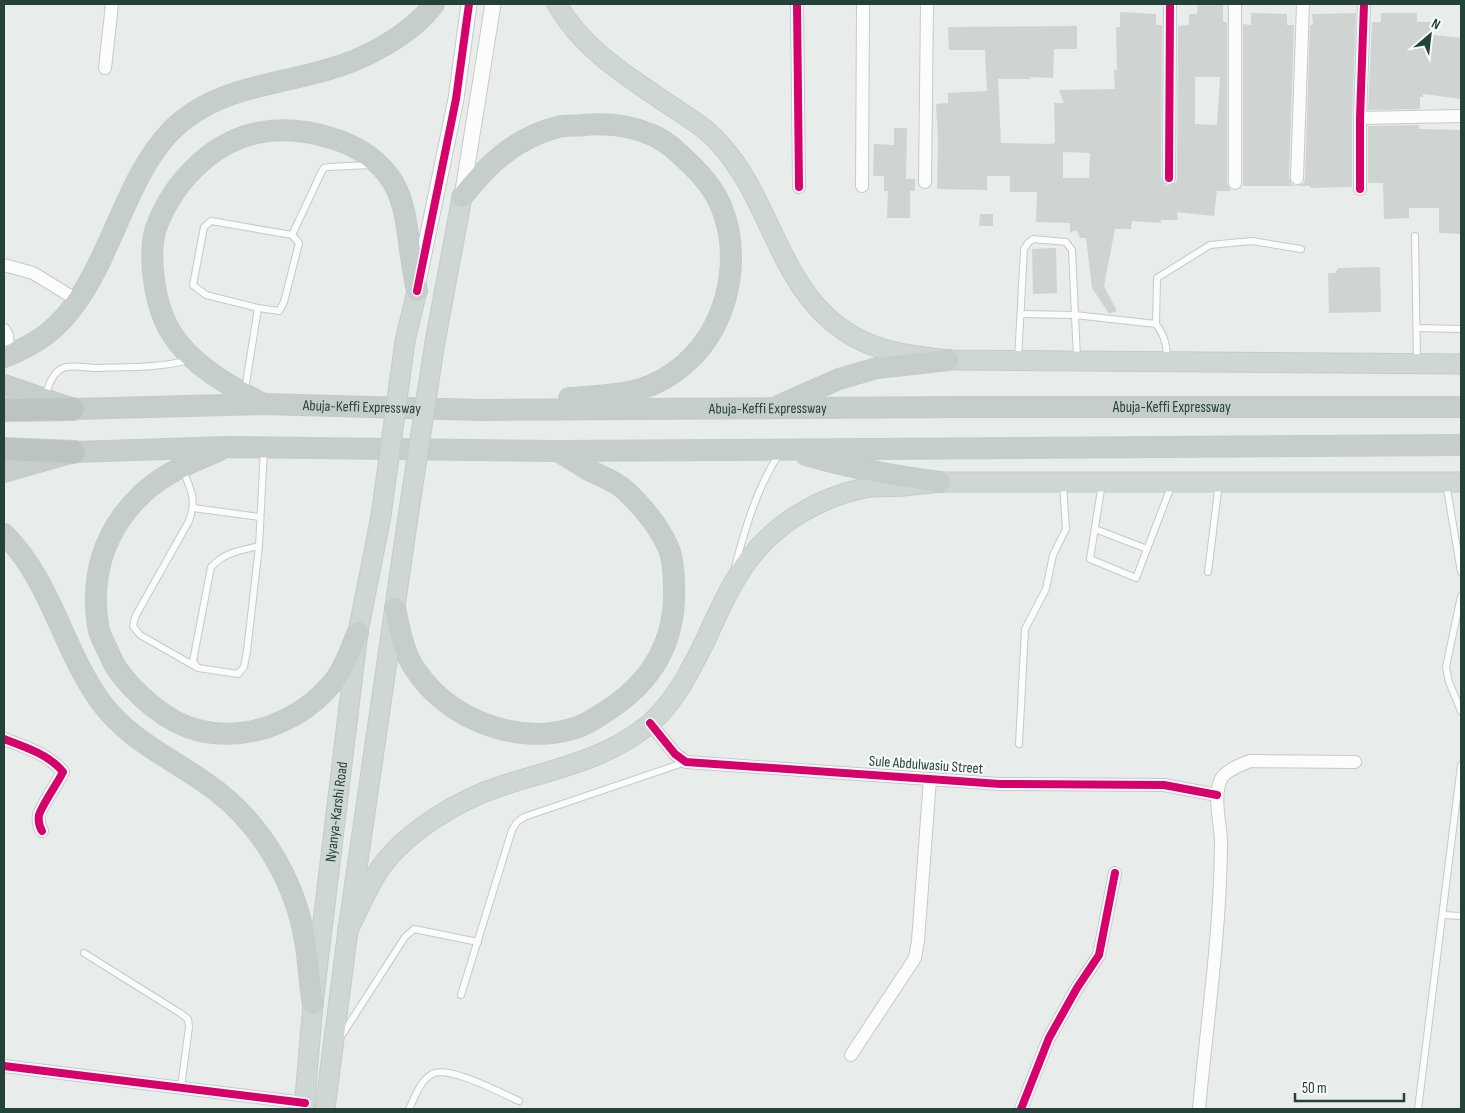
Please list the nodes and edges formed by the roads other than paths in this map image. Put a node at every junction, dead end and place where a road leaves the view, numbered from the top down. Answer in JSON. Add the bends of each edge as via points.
{"nodes":[{"id":1,"x":112,"y":4,"type":"edge"},
{"id":2,"x":434,"y":4,"type":"edge"},
{"id":3,"x":469,"y":4,"type":"edge"},
{"id":4,"x":493,"y":4,"type":"edge"},
{"id":5,"x":557,"y":4,"type":"edge"},
{"id":6,"x":797,"y":4,"type":"edge"},
{"id":7,"x":863,"y":4,"type":"edge"},
{"id":8,"x":927,"y":4,"type":"edge"},
{"id":9,"x":1170,"y":4,"type":"edge"},
{"id":10,"x":1235,"y":4,"type":"edge"},
{"id":11,"x":1303,"y":4,"type":"edge"},
{"id":12,"x":1364,"y":4,"type":"edge"},
{"id":13,"x":105,"y":68,"type":"dead end"},
{"id":14,"x":1461,"y":116,"type":"edge"},
{"id":15,"x":1360,"y":118,"type":"junction"},
{"id":16,"x":379,"y":165,"type":"junction"},
{"id":17,"x":1169,"y":178,"type":"dead end"},
{"id":18,"x":1297,"y":178,"type":"dead end"},
{"id":19,"x":925,"y":182,"type":"dead end"},
{"id":20,"x":1235,"y":183,"type":"dead end"},
{"id":21,"x":862,"y":186,"type":"dead end"},
{"id":22,"x":799,"y":187,"type":"dead end"},
{"id":23,"x":1360,"y":189,"type":"dead end"},
{"id":24,"x":462,"y":197,"type":"junction"},
{"id":25,"x":292,"y":235,"type":"junction"},
{"id":26,"x":1415,"y":236,"type":"dead end"},
{"id":27,"x":1302,"y":249,"type":"dead end"},
{"id":28,"x":4,"y":265,"type":"edge"},
{"id":29,"x":416,"y":291,"type":"junction"},
{"id":30,"x":77,"y":300,"type":"junction"},
{"id":31,"x":258,"y":308,"type":"junction"},
{"id":32,"x":1021,"y":314,"type":"junction"},
{"id":33,"x":1075,"y":314,"type":"junction"},
{"id":34,"x":1156,"y":324,"type":"junction"},
{"id":35,"x":1417,"y":328,"type":"junction"},
{"id":36,"x":1461,"y":329,"type":"edge"},
{"id":37,"x":4,"y":330,"type":"edge"},
{"id":38,"x":6,"y":356,"type":"edge"},
{"id":39,"x":194,"y":358,"type":"junction"},
{"id":40,"x":948,"y":360,"type":"junction"},
{"id":41,"x":1018,"y":361,"type":"junction"},
{"id":42,"x":1077,"y":362,"type":"junction"},
{"id":43,"x":1167,"y":362,"type":"junction"},
{"id":44,"x":1417,"y":363,"type":"junction"},
{"id":45,"x":1461,"y":364,"type":"edge"},
{"id":46,"x":4,"y":385,"type":"edge"},
{"id":47,"x":244,"y":394,"type":"junction"},
{"id":48,"x":44,"y":398,"type":"junction"},
{"id":49,"x":263,"y":404,"type":"junction"},
{"id":50,"x":1461,"y":407,"type":"edge"},
{"id":51,"x":771,"y":408,"type":"junction"},
{"id":52,"x":73,"y":409,"type":"junction"},
{"id":53,"x":4,"y":410,"type":"edge"},
{"id":54,"x":481,"y":410,"type":"junction"},
{"id":55,"x":1461,"y":445,"type":"edge"},
{"id":56,"x":227,"y":447,"type":"junction"},
{"id":57,"x":4,"y":448,"type":"edge"},
{"id":58,"x":264,"y":448,"type":"junction"},
{"id":59,"x":782,"y":449,"type":"junction"},
{"id":60,"x":558,"y":451,"type":"junction"},
{"id":61,"x":74,"y":452,"type":"junction"},
{"id":62,"x":182,"y":467,"type":"junction"},
{"id":63,"x":4,"y":472,"type":"edge"},
{"id":64,"x":940,"y":482,"type":"junction"},
{"id":65,"x":1063,"y":482,"type":"junction"},
{"id":66,"x":1102,"y":482,"type":"junction"},
{"id":67,"x":1173,"y":482,"type":"junction"},
{"id":68,"x":1219,"y":482,"type":"junction"},
{"id":69,"x":1454,"y":482,"type":"edge"},
{"id":70,"x":194,"y":508,"type":"junction"},
{"id":71,"x":260,"y":517,"type":"junction"},
{"id":72,"x":1095,"y":528,"type":"junction"},
{"id":73,"x":4,"y":534,"type":"edge"},
{"id":74,"x":259,"y":546,"type":"junction"},
{"id":75,"x":1147,"y":549,"type":"junction"},
{"id":76,"x":1208,"y":572,"type":"dead end"},
{"id":77,"x":1461,"y":572,"type":"edge"},
{"id":78,"x":729,"y":590,"type":"junction"},
{"id":79,"x":1461,"y":596,"type":"edge"},
{"id":80,"x":395,"y":608,"type":"junction"},
{"id":81,"x":358,"y":632,"type":"junction"},
{"id":82,"x":198,"y":668,"type":"junction"},
{"id":83,"x":1461,"y":711,"type":"edge"},
{"id":84,"x":650,"y":723,"type":"junction"},
{"id":85,"x":4,"y":739,"type":"edge"},
{"id":86,"x":1019,"y":744,"type":"dead end"},
{"id":87,"x":686,"y":762,"type":"junction"},
{"id":88,"x":1355,"y":762,"type":"dead end"},
{"id":89,"x":1461,"y":765,"type":"edge"},
{"id":90,"x":930,"y":779,"type":"junction"},
{"id":91,"x":1217,"y":794,"type":"junction"},
{"id":92,"x":42,"y":830,"type":"dead end"},
{"id":93,"x":1114,"y":873,"type":"dead end"},
{"id":94,"x":1442,"y":915,"type":"junction"},
{"id":95,"x":1461,"y":916,"type":"edge"},
{"id":96,"x":348,"y":930,"type":"junction"},
{"id":97,"x":478,"y":942,"type":"junction"},
{"id":98,"x":84,"y":953,"type":"dead end"},
{"id":99,"x":461,"y":995,"type":"dead end"},
{"id":100,"x":313,"y":1004,"type":"junction"},
{"id":101,"x":332,"y":1050,"type":"junction"},
{"id":102,"x":851,"y":1055,"type":"dead end"},
{"id":103,"x":4,"y":1066,"type":"edge"},
{"id":104,"x":182,"y":1087,"type":"junction"},
{"id":105,"x":518,"y":1101,"type":"dead end"},
{"id":106,"x":305,"y":1106,"type":"edge"},
{"id":107,"x":325,"y":1109,"type":"edge"},
{"id":108,"x":409,"y":1109,"type":"edge"},
{"id":109,"x":1021,"y":1109,"type":"edge"},
{"id":110,"x":1199,"y":1109,"type":"edge"},
{"id":111,"x":1418,"y":1109,"type":"edge"}],
"edges":[{"from":1,"to":13,"type":"street"},
{"from":2,"to":30,"type":"highway","via":[[384,46],[356,59],[327,70],[242,90],[214,100],[191,114],[154,151]]},
{"from":3,"to":29,"type":"street","via":[[456,99]]},
{"from":4,"to":24,"type":"street"},
{"from":5,"to":40,"type":"main road","via":[[597,52],[718,142],[736,163],[798,282],[826,316],[852,336],[877,348]]},
{"from":6,"to":22,"type":"street"},
{"from":7,"to":21,"type":"street"},
{"from":8,"to":19,"type":"street"},
{"from":9,"to":17,"type":"street"},
{"from":10,"to":20,"type":"street"},
{"from":11,"to":18,"type":"street"},
{"from":12,"to":15,"type":"street"},
{"from":14,"to":15,"type":"street"},
{"from":15,"to":23,"type":"street"},
{"from":16,"to":25,"type":"lane","via":[[324,168]]},
{"from":16,"to":29,"type":"highway","via":[[394,183],[402,201]]},
{"from":16,"to":39,"type":"highway","via":[[341,141],[313,133],[284,131],[257,133],[231,142],[195,166],[171,197],[156,228],[153,254],[157,296],[165,322]]},
{"from":24,"to":54,"type":"highway","via":[[501,155],[530,139],[558,127],[627,126],[649,133],[673,147],[707,183],[721,206],[731,253],[726,299],[719,317],[698,351],[672,374],[657,383],[617,394],[535,400]]},
{"from":24,"to":80,"type":"main road","name":"Nyanya-Karshi Road","bridge":true,"via":[[435,342]]},
{"from":25,"to":31,"type":"lane","via":[[299,243],[284,302],[279,311]]},
{"from":25,"to":31,"type":"lane","via":[[211,221],[204,227],[193,285],[206,296]]},
{"from":26,"to":35,"type":"lane"},
{"from":27,"to":34,"type":"lane","via":[[1252,241],[1210,245],[1157,278]]},
{"from":28,"to":30,"type":"street","via":[[33,273]]},
{"from":29,"to":81,"type":"main road","name":"Nyanya-Karshi Road","bridge":true,"via":[[405,342],[381,516]]},
{"from":30,"to":38,"type":"highway","via":[[54,330]]},
{"from":31,"to":47,"type":"lane"},
{"from":32,"to":33,"type":"lane"},
{"from":32,"to":33,"type":"lane","via":[[1024,249],[1033,239],[1070,245]]},
{"from":32,"to":41,"type":"lane"},
{"from":33,"to":34,"type":"lane"},
{"from":33,"to":42,"type":"lane"},
{"from":34,"to":43,"type":"lane","via":[[1164,334]]},
{"from":35,"to":36,"type":"lane"},
{"from":35,"to":44,"type":"lane"},
{"from":37,"to":38,"type":"street"},
{"from":39,"to":47,"type":"highway","via":[[217,378]]},
{"from":39,"to":48,"type":"lane","via":[[173,364],[65,367],[49,382]]},
{"from":40,"to":41,"type":"main road"},
{"from":40,"to":51,"type":"highway","via":[[877,368],[839,379]]},
{"from":41,"to":42,"type":"main road"},
{"from":42,"to":43,"type":"main road"},
{"from":43,"to":44,"type":"main road"},
{"from":44,"to":45,"type":"main road"},
{"from":46,"to":48,"type":"highway","name":"Abuja-Keffi Expressway"},
{"from":47,"to":49,"type":"highway"},
{"from":48,"to":52,"type":"highway","name":"Abuja-Keffi Expressway"},
{"from":49,"to":52,"type":"highway","name":"Abuja-Keffi Expressway"},
{"from":49,"to":54,"type":"highway","name":"Abuja-Keffi Expressway"},
{"from":50,"to":51,"type":"highway","name":"Abuja-Keffi Expressway"},
{"from":51,"to":54,"type":"highway","name":"Abuja-Keffi Expressway"},
{"from":52,"to":53,"type":"highway","name":"Abuja-Keffi Expressway"},
{"from":55,"to":59,"type":"highway"},
{"from":56,"to":58,"type":"highway"},
{"from":56,"to":61,"type":"highway"},
{"from":56,"to":62,"type":"highway"},
{"from":57,"to":61,"type":"highway"},
{"from":58,"to":60,"type":"highway"},
{"from":58,"to":71,"type":"lane"},
{"from":59,"to":60,"type":"highway"},
{"from":59,"to":64,"type":"highway","via":[[896,477]]},
{"from":59,"to":78,"type":"lane","via":[[759,491]]},
{"from":60,"to":80,"type":"highway","via":[[626,491],[657,527],[669,550],[675,600],[671,627],[663,651],[636,688],[618,704],[578,727],[528,733],[494,728],[464,715],[416,672],[404,648]]},
{"from":61,"to":63,"type":"highway"},
{"from":62,"to":70,"type":"lane","via":[[194,499]]},
{"from":62,"to":81,"type":"highway","via":[[143,493],[125,512],[103,550],[97,577],[100,633],[116,668],[134,690],[152,706],[195,730],[238,733],[258,730],[295,716],[317,700],[336,679]]},
{"from":64,"to":65,"type":"main road"},
{"from":64,"to":78,"type":"main road","via":[[866,488],[830,497],[798,514],[773,533],[749,558]]},
{"from":65,"to":66,"type":"main road"},
{"from":65,"to":86,"type":"lane","via":[[1066,529],[1053,555],[1046,589],[1025,629]]},
{"from":66,"to":67,"type":"main road"},
{"from":66,"to":72,"type":"lane"},
{"from":67,"to":68,"type":"main road"},
{"from":67,"to":75,"type":"lane"},
{"from":68,"to":69,"type":"main road"},
{"from":68,"to":76,"type":"lane"},
{"from":69,"to":77,"type":"lane"},
{"from":70,"to":71,"type":"lane"},
{"from":70,"to":82,"type":"lane","via":[[133,626],[140,635]]},
{"from":71,"to":74,"type":"lane"},
{"from":72,"to":75,"type":"lane"},
{"from":72,"to":75,"type":"lane","via":[[1090,559],[1136,578]]},
{"from":73,"to":100,"type":"highway","via":[[45,592],[80,668],[115,720],[153,750],[208,784],[268,845],[297,910],[305,939]]},
{"from":74,"to":82,"type":"lane","via":[[219,558],[211,567],[193,661]]},
{"from":74,"to":82,"type":"lane","via":[[244,667],[238,674]]},
{"from":78,"to":84,"type":"main road","via":[[694,664],[671,701]]},
{"from":79,"to":83,"type":"lane","via":[[1446,667]]},
{"from":80,"to":96,"type":"main road","name":"Nyanya-Karshi Road"},
{"from":81,"to":100,"type":"main road","name":"Nyanya-Karshi Road"},
{"from":84,"to":87,"type":"street","via":[[675,754]]},
{"from":84,"to":96,"type":"main road","via":[[624,743],[593,758],[501,786],[440,814],[380,869]]},
{"from":85,"to":92,"type":"street","via":[[57,764],[63,772],[40,814]]},
{"from":87,"to":90,"type":"street","name":"Sule Abdulwasiu Street"},
{"from":87,"to":97,"type":"lane","via":[[517,822]]},
{"from":88,"to":91,"type":"street","via":[[1250,761],[1236,766],[1222,778]]},
{"from":89,"to":94,"type":"lane"},
{"from":90,"to":91,"type":"street","name":"Sule Abdulwasiu Street","via":[[1000,784],[1164,785]]},
{"from":90,"to":102,"type":"street","via":[[915,958]]},
{"from":91,"to":110,"type":"street","via":[[1222,836],[1221,881]]},
{"from":93,"to":109,"type":"street","via":[[1099,955],[1049,1038]]},
{"from":94,"to":95,"type":"lane"},
{"from":94,"to":111,"type":"lane"},
{"from":96,"to":101,"type":"main road","name":"Nyanya-Karshi Road"},
{"from":97,"to":99,"type":"lane"},
{"from":97,"to":101,"type":"lane","via":[[414,929],[405,937]]},
{"from":98,"to":104,"type":"lane","via":[[188,1019]]},
{"from":100,"to":106,"type":"main road","name":"Nyanya-Karshi Road"},
{"from":101,"to":107,"type":"main road","name":"Nyanya-Karshi Road"},
{"from":103,"to":104,"type":"street"},
{"from":104,"to":106,"type":"street"},
{"from":105,"to":108,"type":"lane","via":[[444,1072],[433,1074],[423,1082]]}]}
